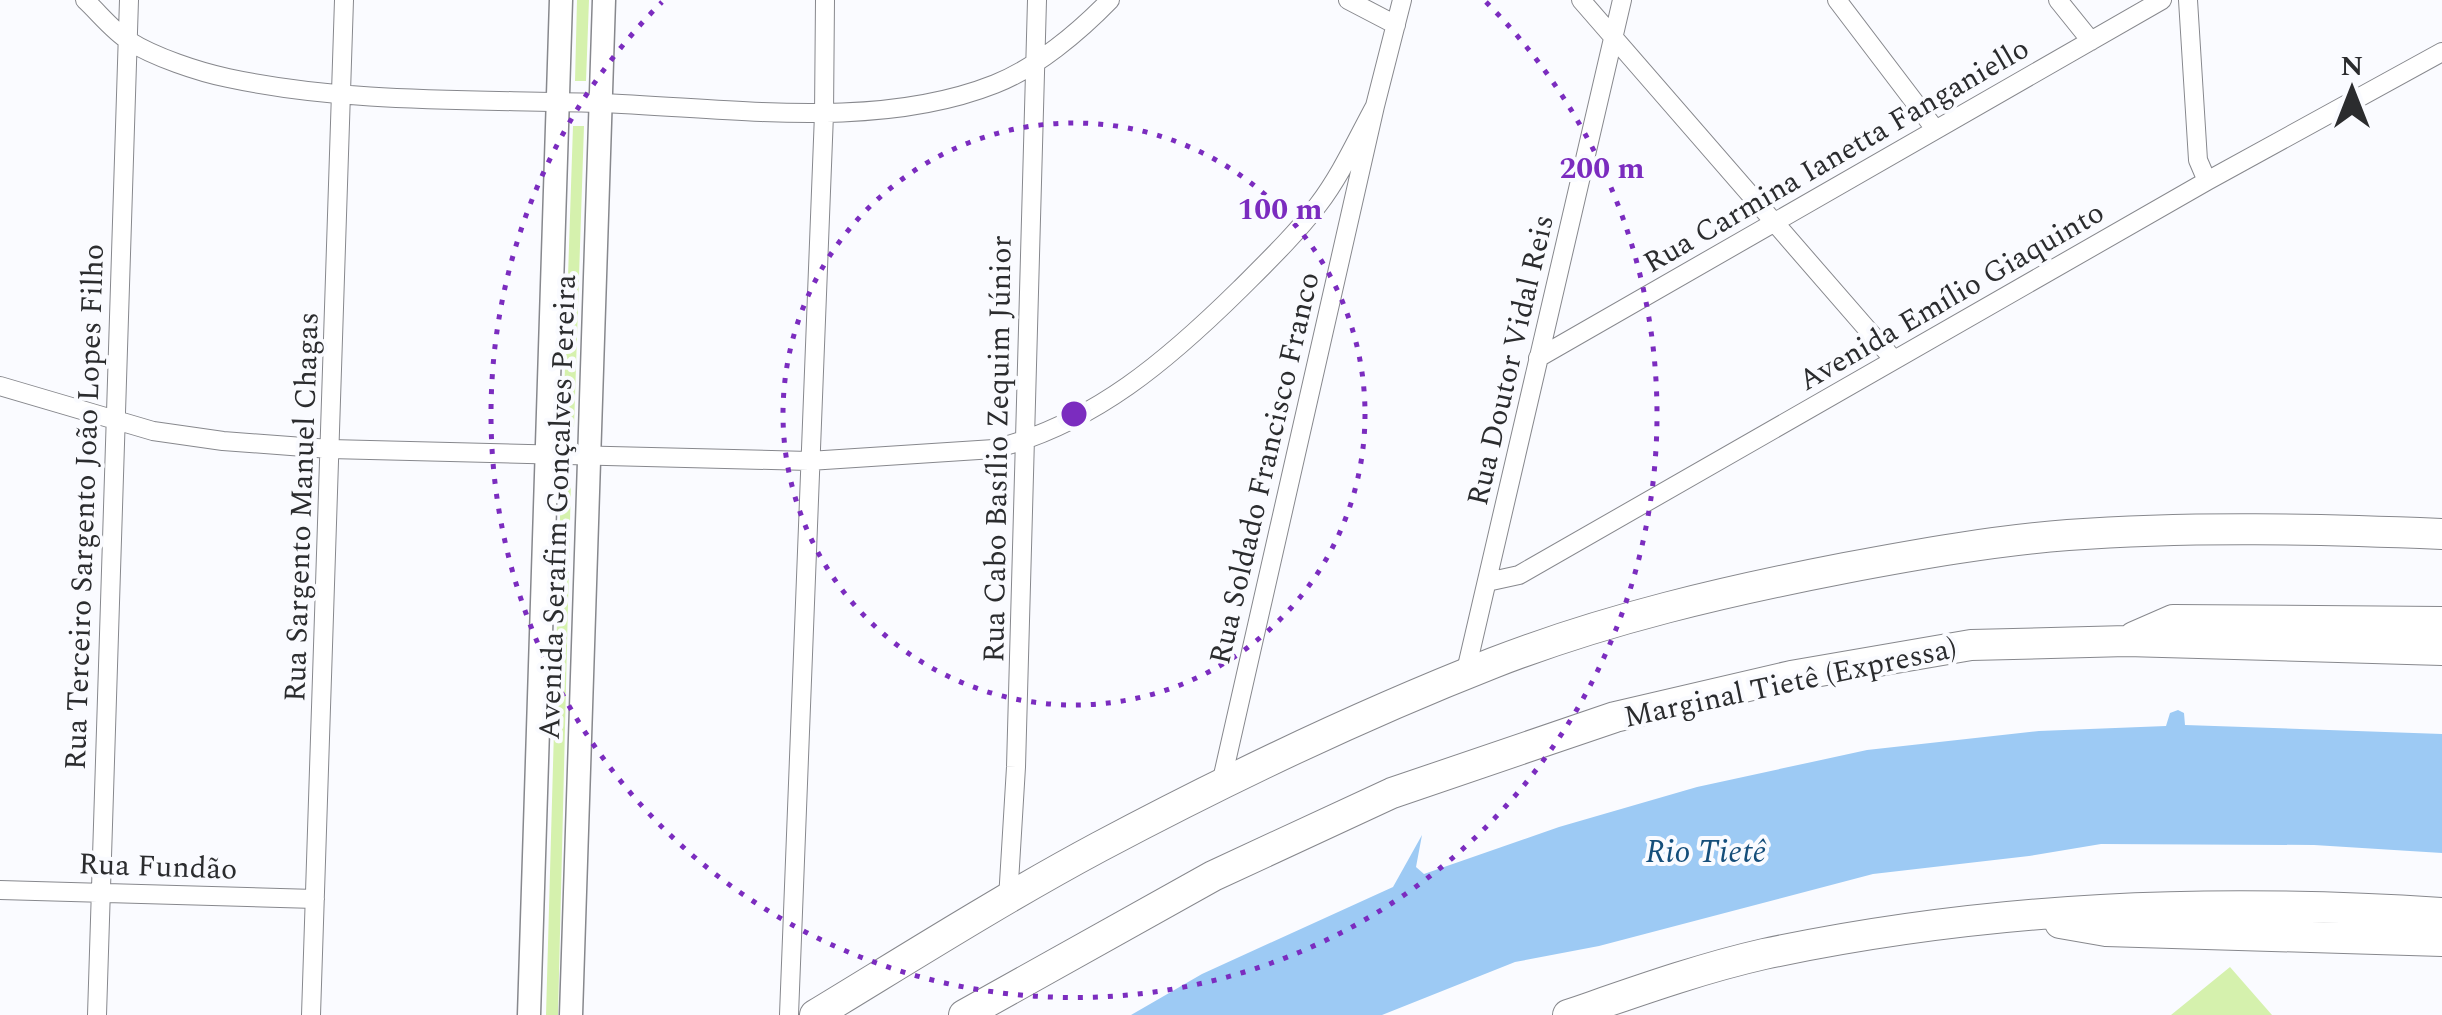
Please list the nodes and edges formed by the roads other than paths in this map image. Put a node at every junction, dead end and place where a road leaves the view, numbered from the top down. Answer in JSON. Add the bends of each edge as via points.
{"nodes":[{"id":1,"x":85,"y":0,"type":"edge"},
{"id":2,"x":129,"y":0,"type":"edge"},
{"id":3,"x":344,"y":0,"type":"edge"},
{"id":4,"x":561,"y":0,"type":"edge"},
{"id":5,"x":604,"y":0,"type":"edge"},
{"id":6,"x":825,"y":0,"type":"edge"},
{"id":7,"x":1037,"y":0,"type":"edge"},
{"id":8,"x":1110,"y":0,"type":"edge"},
{"id":9,"x":1348,"y":0,"type":"edge"},
{"id":10,"x":1402,"y":0,"type":"edge"},
{"id":11,"x":1582,"y":0,"type":"edge"},
{"id":12,"x":1622,"y":0,"type":"edge"},
{"id":13,"x":1837,"y":0,"type":"edge"},
{"id":14,"x":2058,"y":0,"type":"edge"},
{"id":15,"x":2162,"y":0,"type":"edge"},
{"id":16,"x":2188,"y":0,"type":"edge"},
{"id":17,"x":1396,"y":26,"type":"junction"},
{"id":18,"x":1614,"y":37,"type":"junction"},
{"id":19,"x":2092,"y":40,"type":"junction"},
{"id":20,"x":128,"y":41,"type":"junction"},
{"id":21,"x":2442,"y":52,"type":"edge"},
{"id":22,"x":1035,"y":62,"type":"junction"},
{"id":23,"x":342,"y":96,"type":"junction"},
{"id":24,"x":558,"y":102,"type":"junction"},
{"id":25,"x":600,"y":103,"type":"junction"},
{"id":26,"x":1375,"y":106,"type":"junction"},
{"id":27,"x":824,"y":114,"type":"junction"},
{"id":28,"x":1936,"y":129,"type":"junction"},
{"id":29,"x":2208,"y":181,"type":"junction"},
{"id":30,"x":1775,"y":220,"type":"junction"},
{"id":31,"x":1538,"y":358,"type":"junction"},
{"id":32,"x":1894,"y":360,"type":"junction"},
{"id":33,"x":0,"y":386,"type":"edge"},
{"id":34,"x":114,"y":421,"type":"junction"},
{"id":35,"x":1022,"y":442,"type":"junction"},
{"id":36,"x":330,"y":448,"type":"junction"},
{"id":37,"x":546,"y":454,"type":"junction"},
{"id":38,"x":588,"y":456,"type":"junction"},
{"id":39,"x":809,"y":461,"type":"junction"},
{"id":40,"x":2386,"y":532,"type":"junction"},
{"id":41,"x":2442,"y":534,"type":"edge"},
{"id":42,"x":2442,"y":544,"type":"edge"},
{"id":43,"x":1487,"y":582,"type":"junction"},
{"id":44,"x":2442,"y":622,"type":"edge"},
{"id":45,"x":2126,"y":640,"type":"junction"},
{"id":46,"x":2442,"y":650,"type":"edge"},
{"id":47,"x":1465,"y":675,"type":"junction"},
{"id":48,"x":1220,"y":784,"type":"junction"},
{"id":49,"x":0,"y":890,"type":"edge"},
{"id":50,"x":98,"y":890,"type":"junction"},
{"id":51,"x":314,"y":899,"type":"junction"},
{"id":52,"x":1008,"y":899,"type":"junction"},
{"id":53,"x":2442,"y":912,"type":"edge"},
{"id":54,"x":2024,"y":913,"type":"junction"},
{"id":55,"x":2442,"y":940,"type":"edge"},
{"id":56,"x":97,"y":1015,"type":"edge"},
{"id":57,"x":311,"y":1015,"type":"edge"},
{"id":58,"x":529,"y":1015,"type":"edge"},
{"id":59,"x":571,"y":1015,"type":"edge"},
{"id":60,"x":789,"y":1015,"type":"edge"},
{"id":61,"x":814,"y":1015,"type":"edge"},
{"id":62,"x":964,"y":1015,"type":"edge"},
{"id":63,"x":1568,"y":1015,"type":"edge"}],
"edges":[{"from":1,"to":20,"type":"street"},
{"from":2,"to":20,"type":"street","name":"Rua Terceiro Sargento João Lopes Filho"},
{"from":3,"to":23,"type":"street","name":"Rua Sargento Manuel Chagas"},
{"from":4,"to":24,"type":"main road","name":"Avenida Serafim Gonçalves Pereira"},
{"from":5,"to":25,"type":"main road","name":"Avenida Serafim Gonçalves Pereira"},
{"from":6,"to":27,"type":"street"},
{"from":7,"to":22,"type":"street","name":"Rua Cabo Basílio Zequim Júnior"},
{"from":8,"to":22,"type":"street"},
{"from":9,"to":17,"type":"street"},
{"from":10,"to":17,"type":"street"},
{"from":11,"to":18,"type":"street"},
{"from":12,"to":18,"type":"street","name":"Rua Doutor Vidal Reis"},
{"from":13,"to":28,"type":"street"},
{"from":14,"to":19,"type":"street"},
{"from":15,"to":19,"type":"street","name":"Rua Carmina Ianetta Fanganiello"},
{"from":16,"to":29,"type":"street","via":[[2198,160]]},
{"from":17,"to":26,"type":"street"},
{"from":18,"to":30,"type":"street"},
{"from":18,"to":31,"type":"street","name":"Rua Doutor Vidal Reis"},
{"from":19,"to":28,"type":"street","name":"Rua Carmina Ianetta Fanganiello"},
{"from":20,"to":23,"type":"street","via":[[226,78]]},
{"from":20,"to":34,"type":"street","name":"Rua Terceiro Sargento João Lopes Filho"},
{"from":21,"to":29,"type":"street","name":"Avenida Emílio Giaquinto"},
{"from":22,"to":27,"type":"street","via":[[995,84],[914,106]]},
{"from":22,"to":35,"type":"street","name":"Rua Cabo Basílio Zequim Júnior"},
{"from":23,"to":24,"type":"street"},
{"from":23,"to":36,"type":"street","name":"Rua Sargento Manuel Chagas"},
{"from":24,"to":25,"type":"street"},
{"from":24,"to":37,"type":"main road","name":"Avenida Serafim Gonçalves Pereira"},
{"from":25,"to":27,"type":"street"},
{"from":25,"to":38,"type":"main road","name":"Avenida Serafim Gonçalves Pereira"},
{"from":26,"to":35,"type":"street","via":[[1320,202],[1199,330],[1127,389]]},
{"from":26,"to":48,"type":"street","name":"Rua Soldado Francisco Franco"},
{"from":27,"to":39,"type":"street"},
{"from":28,"to":30,"type":"street","name":"Rua Carmina Ianetta Fanganiello"},
{"from":29,"to":32,"type":"street","name":"Avenida Emílio Giaquinto"},
{"from":30,"to":31,"type":"street","name":"Rua Carmina Ianetta Fanganiello"},
{"from":30,"to":32,"type":"street"},
{"from":31,"to":43,"type":"street","name":"Rua Doutor Vidal Reis"},
{"from":32,"to":43,"type":"street","name":"Avenida Emílio Giaquinto","via":[[1519,576]]},
{"from":33,"to":34,"type":"street"},
{"from":34,"to":36,"type":"street","via":[[185,436]]},
{"from":34,"to":50,"type":"street","name":"Rua Terceiro Sargento João Lopes Filho"},
{"from":35,"to":39,"type":"street"},
{"from":35,"to":52,"type":"street","name":"Rua Cabo Basílio Zequim Júnior"},
{"from":36,"to":37,"type":"street"},
{"from":36,"to":51,"type":"street","name":"Rua Sargento Manuel Chagas"},
{"from":37,"to":38,"type":"street"},
{"from":37,"to":58,"type":"main road","name":"Avenida Serafim Gonçalves Pereira"},
{"from":38,"to":39,"type":"street"},
{"from":38,"to":59,"type":"main road","name":"Avenida Serafim Gonçalves Pereira"},
{"from":39,"to":60,"type":"street"},
{"from":40,"to":41,"type":"highway"},
{"from":40,"to":42,"type":"highway"},
{"from":40,"to":47,"type":"highway","via":[[2210,528],[2066,535],[1929,552],[1661,609]]},
{"from":43,"to":47,"type":"street","name":"Rua Doutor Vidal Reis"},
{"from":44,"to":45,"type":"highway","via":[[2173,620]]},
{"from":45,"to":46,"type":"highway","name":"Marginal Tietê (Expressa)"},
{"from":45,"to":62,"type":"highway","name":"Marginal Tietê (Expressa)","via":[[1972,646],[1791,676],[1615,717],[1392,793],[1213,876]]},
{"from":47,"to":48,"type":"highway"},
{"from":48,"to":52,"type":"highway"},
{"from":49,"to":50,"type":"street","name":"Rua Fundão"},
{"from":50,"to":51,"type":"street","name":"Rua Fundão"},
{"from":50,"to":56,"type":"street","name":"Rua Terceiro Sargento João Lopes Filho"},
{"from":51,"to":57,"type":"street","name":"Rua Sargento Manuel Chagas"},
{"from":52,"to":61,"type":"highway"},
{"from":53,"to":54,"type":"highway","via":[[2195,904]]},
{"from":54,"to":55,"type":"highway","via":[[2106,932]]},
{"from":54,"to":63,"type":"highway","via":[[1761,955]]}]}
